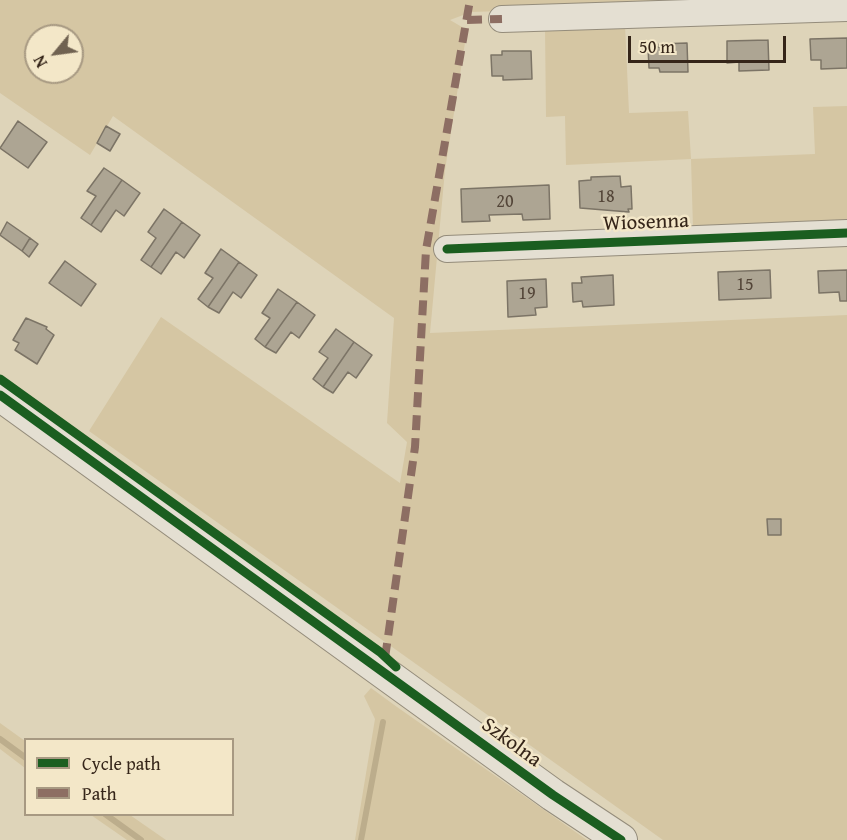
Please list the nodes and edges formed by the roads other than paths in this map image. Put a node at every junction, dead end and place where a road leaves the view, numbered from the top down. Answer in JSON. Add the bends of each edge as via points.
{"nodes":[{"id":1,"x":847,"y":8,"type":"edge"},
{"id":2,"x":502,"y":19,"type":"dead end"},
{"id":3,"x":847,"y":233,"type":"edge"},
{"id":4,"x":447,"y":249,"type":"dead end"},
{"id":5,"x":0,"y":395,"type":"edge"},
{"id":6,"x":621,"y":840,"type":"edge"}],
"edges":[{"from":1,"to":2,"type":"street"},
{"from":3,"to":4,"type":"street","name":"Wiosenna"},
{"from":5,"to":6,"type":"street","name":"Szkolna","via":[[553,795]]}]}
